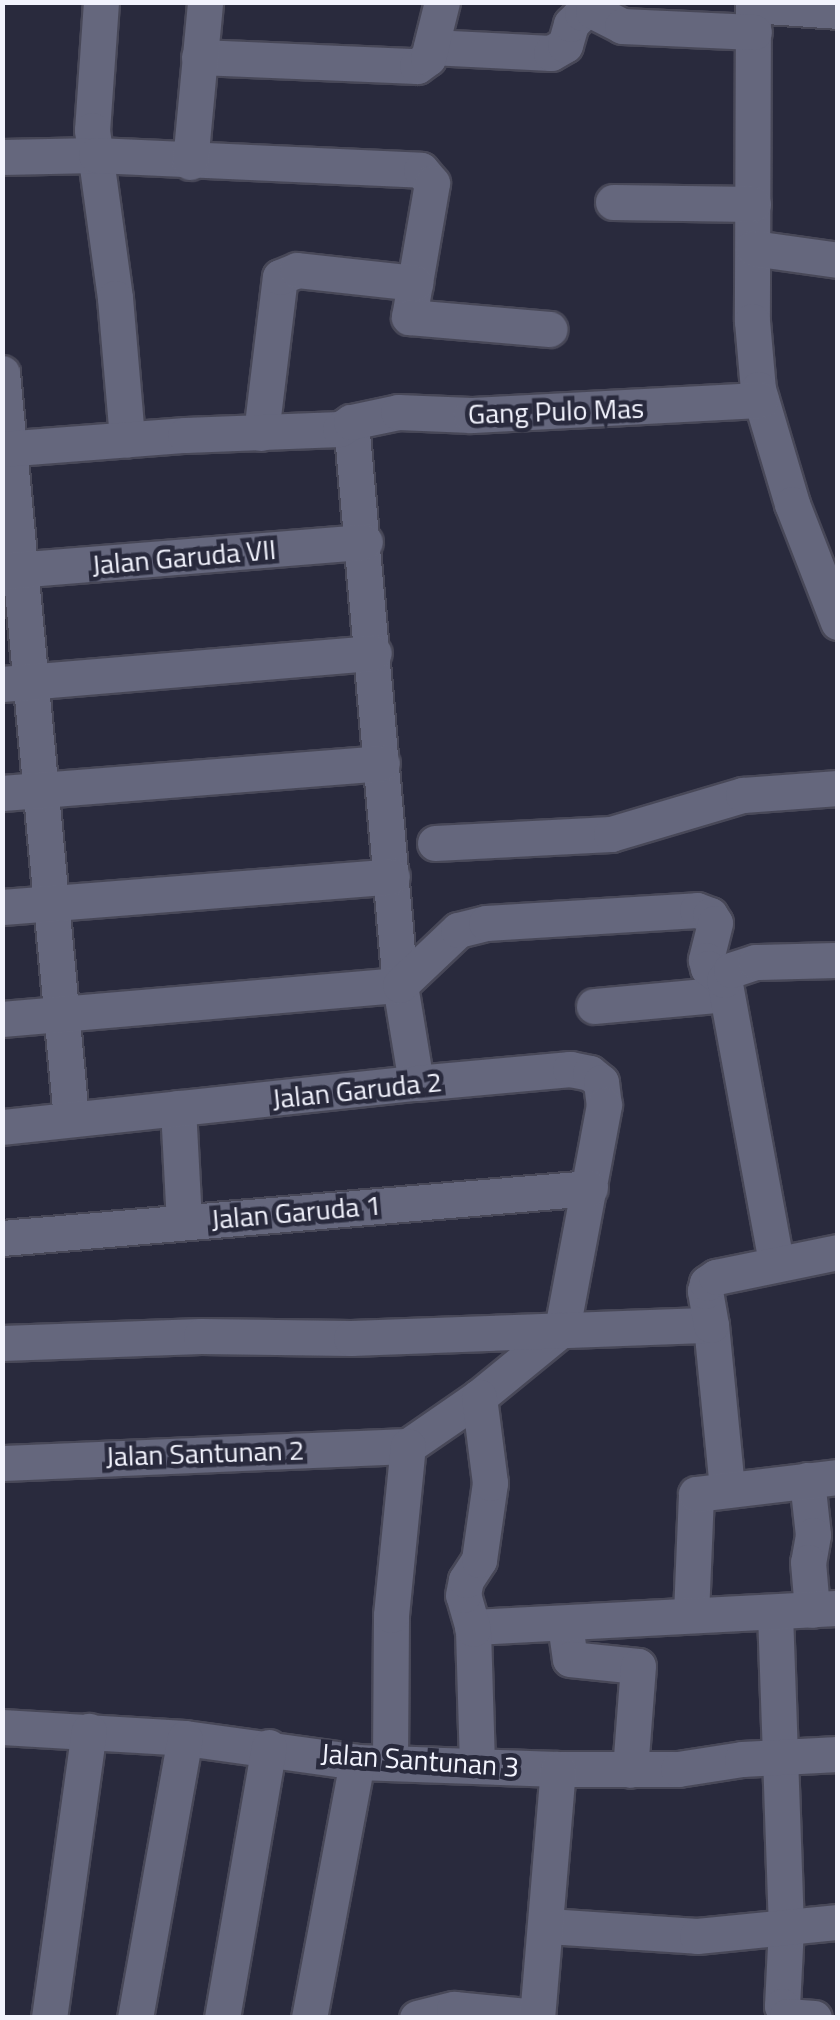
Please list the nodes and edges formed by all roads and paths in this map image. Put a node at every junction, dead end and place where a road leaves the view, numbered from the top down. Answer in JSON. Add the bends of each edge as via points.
{"nodes":[{"id":1,"x":101,"y":2,"type":"edge"},
{"id":2,"x":205,"y":2,"type":"edge"},
{"id":3,"x":442,"y":2,"type":"edge"},
{"id":4,"x":838,"y":10,"type":"edge"},
{"id":5,"x":753,"y":13,"type":"edge"},
{"id":6,"x":431,"y":47,"type":"junction"},
{"id":7,"x":199,"y":57,"type":"junction"},
{"id":8,"x":96,"y":156,"type":"junction"},
{"id":9,"x":2,"y":157,"type":"edge"},
{"id":10,"x":190,"y":162,"type":"junction"},
{"id":11,"x":613,"y":202,"type":"dead end"},
{"id":12,"x":753,"y":204,"type":"junction"},
{"id":13,"x":752,"y":248,"type":"junction"},
{"id":14,"x":838,"y":260,"type":"edge"},
{"id":15,"x":415,"y":284,"type":"junction"},
{"id":16,"x":549,"y":330,"type":"dead end"},
{"id":17,"x":2,"y":372,"type":"edge"},
{"id":18,"x":761,"y":400,"type":"junction"},
{"id":19,"x":352,"y":422,"type":"junction"},
{"id":20,"x":261,"y":433,"type":"junction"},
{"id":21,"x":128,"y":440,"type":"junction"},
{"id":22,"x":7,"y":449,"type":"edge"},
{"id":23,"x":365,"y":542,"type":"junction"},
{"id":24,"x":12,"y":571,"type":"edge"},
{"id":25,"x":838,"y":622,"type":"edge"},
{"id":26,"x":374,"y":653,"type":"junction"},
{"id":27,"x":16,"y":682,"type":"edge"},
{"id":28,"x":382,"y":763,"type":"junction"},
{"id":29,"x":838,"y":788,"type":"edge"},
{"id":30,"x":42,"y":789,"type":"junction"},
{"id":31,"x":2,"y":793,"type":"edge"},
{"id":32,"x":435,"y":843,"type":"dead end"},
{"id":33,"x":392,"y":876,"type":"junction"},
{"id":34,"x":50,"y":904,"type":"junction"},
{"id":35,"x":2,"y":907,"type":"edge"},
{"id":36,"x":838,"y":960,"type":"edge"},
{"id":37,"x":400,"y":985,"type":"junction"},
{"id":38,"x":725,"y":987,"type":"junction"},
{"id":39,"x":594,"y":1006,"type":"dead end"},
{"id":40,"x":61,"y":1012,"type":"junction"},
{"id":41,"x":2,"y":1018,"type":"edge"},
{"id":42,"x":416,"y":1083,"type":"junction"},
{"id":43,"x":178,"y":1108,"type":"junction"},
{"id":44,"x":70,"y":1118,"type":"junction"},
{"id":45,"x":2,"y":1127,"type":"edge"},
{"id":46,"x":590,"y":1188,"type":"junction"},
{"id":47,"x":184,"y":1222,"type":"junction"},
{"id":48,"x":2,"y":1238,"type":"edge"},
{"id":49,"x":838,"y":1252,"type":"edge"},
{"id":50,"x":776,"y":1262,"type":"junction"},
{"id":51,"x":711,"y":1325,"type":"junction"},
{"id":52,"x":562,"y":1328,"type":"junction"},
{"id":53,"x":2,"y":1343,"type":"edge"},
{"id":54,"x":478,"y":1397,"type":"junction"},
{"id":55,"x":408,"y":1446,"type":"junction"},
{"id":56,"x":2,"y":1463,"type":"edge"},
{"id":57,"x":822,"y":1478,"type":"edge"},
{"id":58,"x":727,"y":1488,"type":"junction"},
{"id":59,"x":825,"y":1609,"type":"edge"},
{"id":60,"x":774,"y":1613,"type":"junction"},
{"id":61,"x":691,"y":1614,"type":"junction"},
{"id":62,"x":566,"y":1624,"type":"junction"},
{"id":63,"x":472,"y":1626,"type":"junction"},
{"id":64,"x":3,"y":1727,"type":"edge"},
{"id":65,"x":89,"y":1732,"type":"junction"},
{"id":66,"x":185,"y":1738,"type":"junction"},
{"id":67,"x":269,"y":1747,"type":"junction"},
{"id":68,"x":838,"y":1754,"type":"edge"},
{"id":69,"x":778,"y":1758,"type":"junction"},
{"id":70,"x":373,"y":1762,"type":"junction"},
{"id":71,"x":476,"y":1765,"type":"junction"},
{"id":72,"x":558,"y":1768,"type":"junction"},
{"id":73,"x":630,"y":1770,"type":"junction"},
{"id":74,"x":838,"y":1922,"type":"edge"},
{"id":75,"x":548,"y":1926,"type":"junction"},
{"id":76,"x":786,"y":1927,"type":"junction"},
{"id":77,"x":537,"y":2017,"type":"edge"},
{"id":78,"x":48,"y":2018,"type":"edge"},
{"id":79,"x":135,"y":2018,"type":"edge"},
{"id":80,"x":222,"y":2018,"type":"edge"},
{"id":81,"x":309,"y":2018,"type":"edge"},
{"id":82,"x":416,"y":2018,"type":"edge"},
{"id":83,"x":814,"y":2018,"type":"edge"}],
"edges":[{"from":1,"to":8,"type":"street"},
{"from":2,"to":7,"type":"street"},
{"from":3,"to":6,"type":"street"},
{"from":4,"to":5,"type":"street"},
{"from":5,"to":6,"type":"street","via":[[622,26],[592,11],[571,24],[565,44],[551,53]]},
{"from":5,"to":12,"type":"street"},
{"from":6,"to":7,"type":"street","via":[[423,64],[408,68]]},
{"from":7,"to":10,"type":"street"},
{"from":8,"to":9,"type":"street"},
{"from":8,"to":10,"type":"street"},
{"from":8,"to":21,"type":"street"},
{"from":10,"to":15,"type":"street","via":[[427,173],[432,183]]},
{"from":11,"to":12,"type":"street"},
{"from":12,"to":13,"type":"street"},
{"from":13,"to":14,"type":"street"},
{"from":13,"to":18,"type":"street"},
{"from":15,"to":16,"type":"street","via":[[409,317]]},
{"from":15,"to":20,"type":"street","via":[[297,270],[280,277]]},
{"from":17,"to":22,"type":"street"},
{"from":18,"to":19,"type":"street","name":"Gang Pulo Mas","via":[[490,414],[398,412]]},
{"from":18,"to":25,"type":"street"},
{"from":19,"to":20,"type":"street","name":"Gang Pulo Mas","via":[[340,429]]},
{"from":19,"to":23,"type":"street"},
{"from":20,"to":21,"type":"street","name":"Gang Pulo Mas"},
{"from":21,"to":22,"type":"street","name":"Gang Pulo Mas"},
{"from":22,"to":24,"type":"street"},
{"from":23,"to":24,"type":"street","name":"Jalan Garuda VII"},
{"from":23,"to":26,"type":"street"},
{"from":24,"to":27,"type":"street"},
{"from":26,"to":27,"type":"street"},
{"from":26,"to":28,"type":"street"},
{"from":27,"to":30,"type":"street"},
{"from":28,"to":30,"type":"street"},
{"from":28,"to":33,"type":"street"},
{"from":29,"to":32,"type":"street","via":[[743,795],[610,834]]},
{"from":30,"to":31,"type":"street"},
{"from":30,"to":34,"type":"street"},
{"from":33,"to":34,"type":"street"},
{"from":33,"to":37,"type":"street"},
{"from":34,"to":35,"type":"street"},
{"from":34,"to":40,"type":"street"},
{"from":36,"to":38,"type":"street","via":[[756,962],[731,970]]},
{"from":37,"to":38,"type":"street","via":[[458,930],[696,910],[715,924],[706,960]]},
{"from":37,"to":40,"type":"street"},
{"from":37,"to":42,"type":"street"},
{"from":38,"to":39,"type":"street"},
{"from":38,"to":50,"type":"street"},
{"from":40,"to":41,"type":"street"},
{"from":40,"to":44,"type":"street"},
{"from":42,"to":43,"type":"street","name":"Jalan Garuda 2"},
{"from":42,"to":46,"type":"street","name":"Jalan Garuda 2","via":[[590,1072],[601,1082],[604,1105]]},
{"from":43,"to":44,"type":"street","name":"Jalan Garuda 2"},
{"from":43,"to":47,"type":"street"},
{"from":44,"to":45,"type":"street","name":"Jalan Garuda 2"},
{"from":46,"to":47,"type":"street","name":"Jalan Garuda 1"},
{"from":46,"to":52,"type":"street"},
{"from":47,"to":48,"type":"street","name":"Jalan Garuda 1"},
{"from":49,"to":50,"type":"street"},
{"from":50,"to":51,"type":"street","via":[[707,1282]]},
{"from":51,"to":52,"type":"street"},
{"from":51,"to":58,"type":"street"},
{"from":52,"to":53,"type":"street"},
{"from":52,"to":54,"type":"street"},
{"from":54,"to":55,"type":"street"},
{"from":54,"to":63,"type":"street","via":[[490,1483],[480,1560],[463,1595]]},
{"from":55,"to":56,"type":"street","name":"Jalan Santunan 2"},
{"from":55,"to":70,"type":"street"},
{"from":57,"to":58,"type":"street"},
{"from":57,"to":59,"type":"street","via":[[808,1562]]},
{"from":58,"to":61,"type":"street","via":[[696,1494]]},
{"from":59,"to":60,"type":"street"},
{"from":60,"to":61,"type":"street"},
{"from":60,"to":69,"type":"street"},
{"from":61,"to":62,"type":"street"},
{"from":62,"to":63,"type":"street"},
{"from":62,"to":73,"type":"street","via":[[572,1660],[637,1663]]},
{"from":63,"to":71,"type":"street"},
{"from":64,"to":65,"type":"street","name":"Jalan Santunan 3"},
{"from":65,"to":66,"type":"street","name":"Jalan Santunan 3"},
{"from":65,"to":78,"type":"street"},
{"from":66,"to":67,"type":"street","name":"Jalan Santunan 3"},
{"from":66,"to":79,"type":"street"},
{"from":67,"to":70,"type":"street","name":"Jalan Santunan 3"},
{"from":67,"to":80,"type":"street"},
{"from":68,"to":69,"type":"street","name":"Jalan Santunan 3"},
{"from":69,"to":73,"type":"street","name":"Jalan Santunan 3"},
{"from":69,"to":76,"type":"street"},
{"from":70,"to":71,"type":"street","name":"Jalan Santunan 3"},
{"from":70,"to":81,"type":"street"},
{"from":71,"to":72,"type":"street","name":"Jalan Santunan 3"},
{"from":72,"to":73,"type":"street","name":"Jalan Santunan 3"},
{"from":72,"to":75,"type":"street"},
{"from":74,"to":76,"type":"street"},
{"from":75,"to":76,"type":"street","via":[[697,1936]]},
{"from":75,"to":77,"type":"street"},
{"from":76,"to":83,"type":"street","via":[[782,2010]]},
{"from":77,"to":82,"type":"street","via":[[454,2009]]}]}
